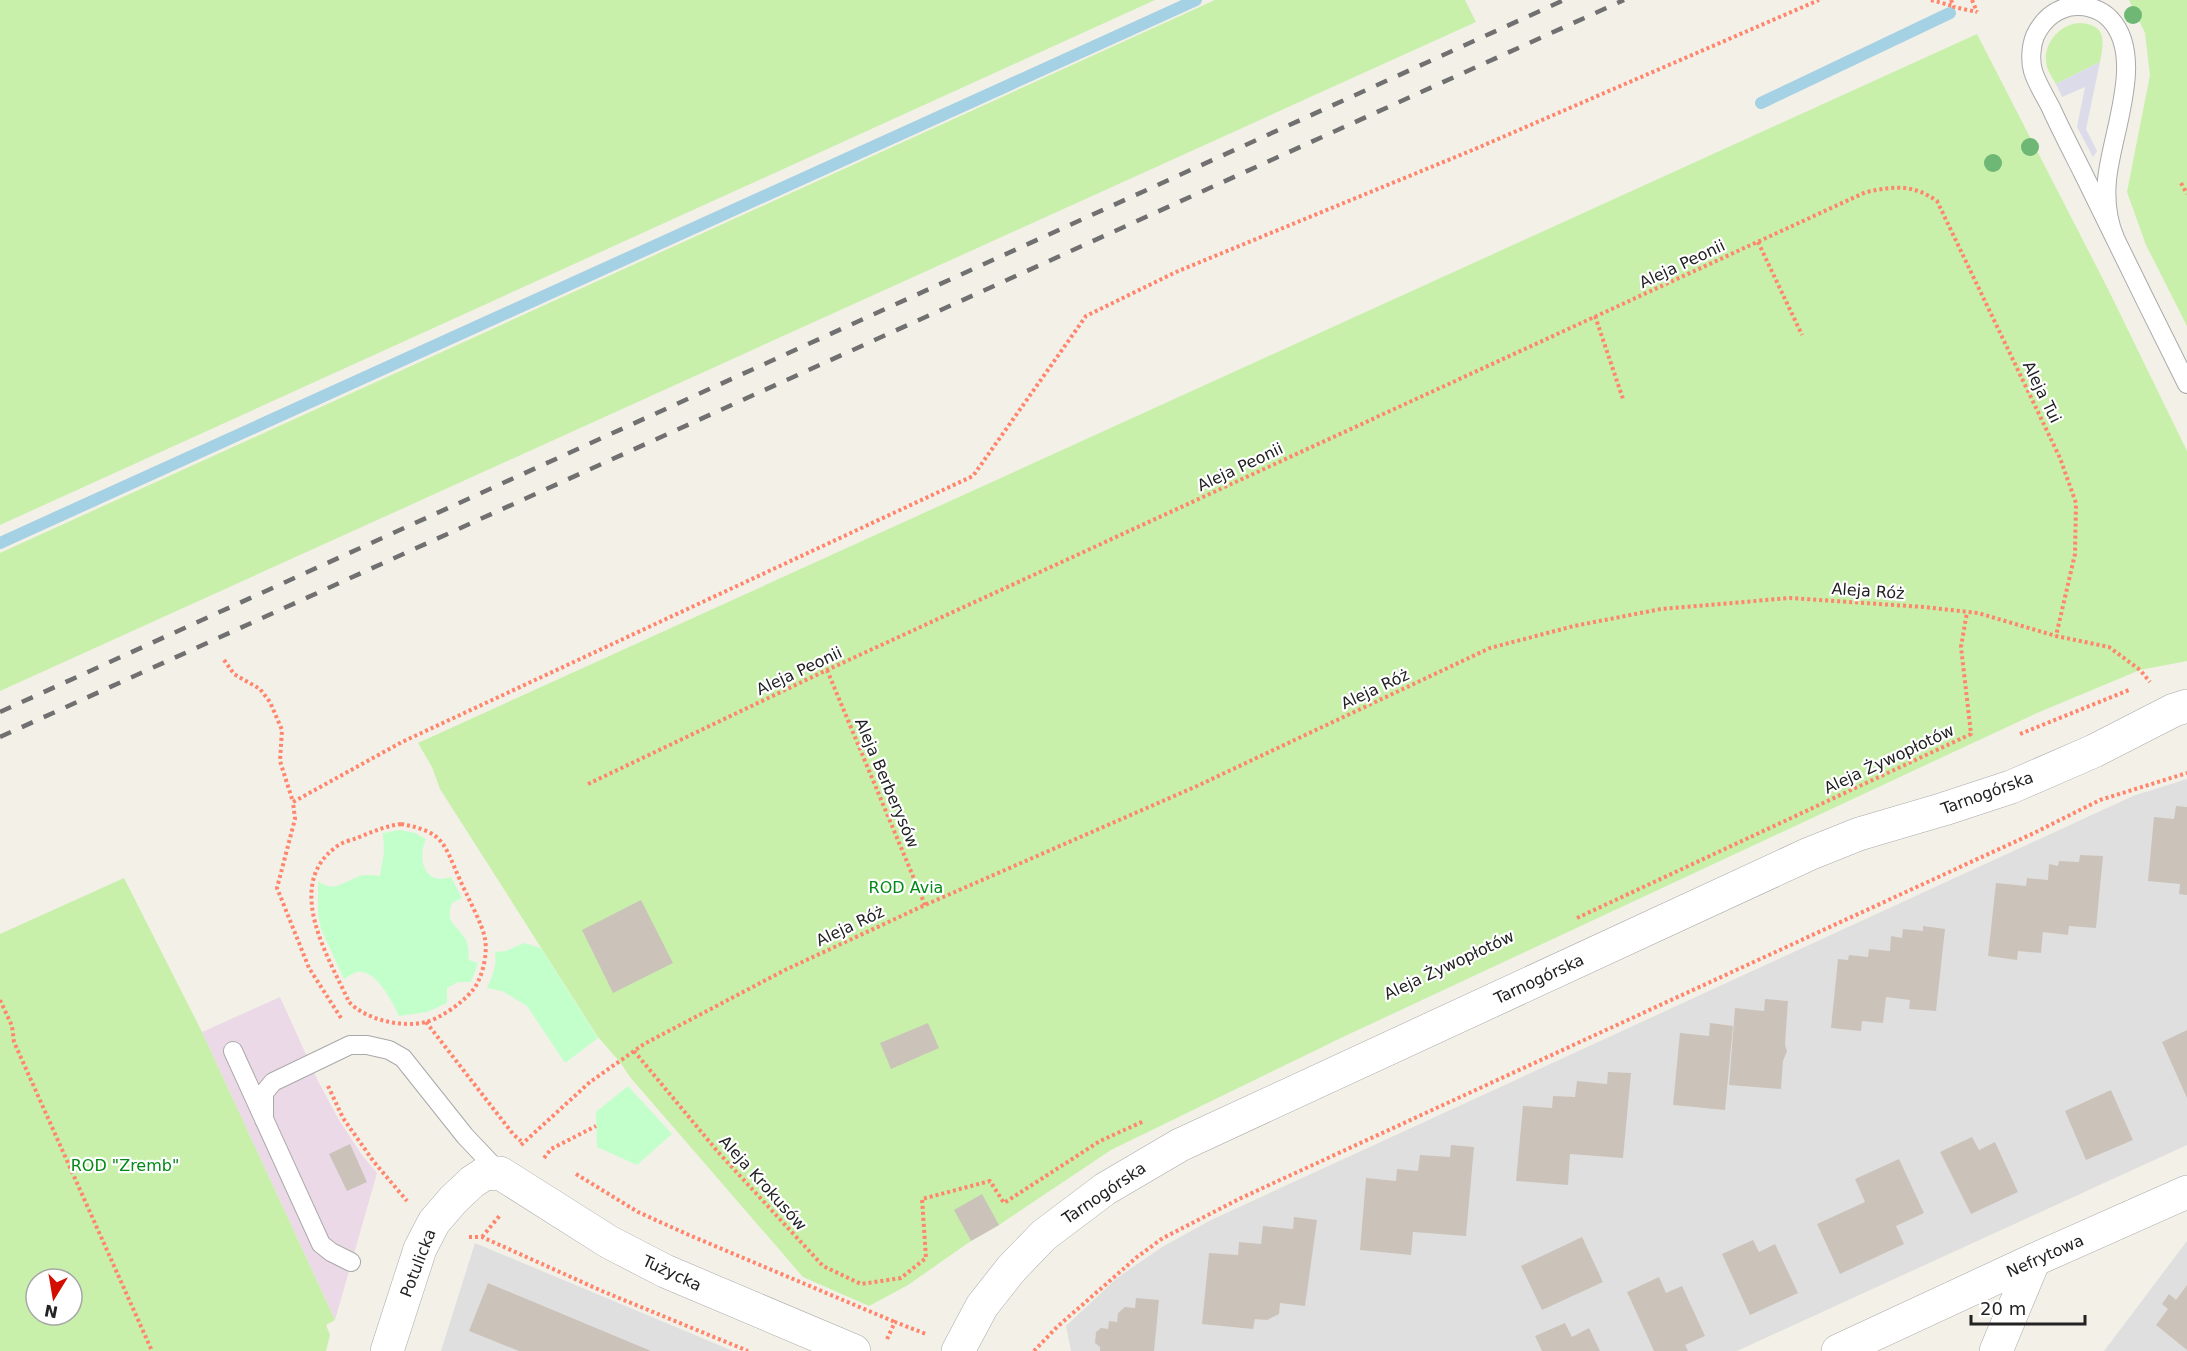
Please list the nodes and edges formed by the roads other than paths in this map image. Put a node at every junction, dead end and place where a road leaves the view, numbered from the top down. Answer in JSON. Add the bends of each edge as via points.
{"nodes":[{"id":1,"x":2115,"y":238,"type":"junction"},
{"id":2,"x":2187,"y":384,"type":"edge"},
{"id":3,"x":2181,"y":708,"type":"edge"},
{"id":4,"x":233,"y":1051,"type":"dead end"},
{"id":5,"x":264,"y":1120,"type":"junction"},
{"id":6,"x":500,"y":1173,"type":"junction"},
{"id":7,"x":2187,"y":1192,"type":"edge"},
{"id":8,"x":2034,"y":1260,"type":"junction"},
{"id":9,"x":351,"y":1262,"type":"dead end"},
{"id":10,"x":959,"y":1349,"type":"edge"},
{"id":11,"x":387,"y":1351,"type":"edge"},
{"id":12,"x":854,"y":1351,"type":"edge"},
{"id":13,"x":1838,"y":1351,"type":"edge"},
{"id":14,"x":1996,"y":1351,"type":"edge"}],
"edges":[{"from":1,"to":1,"type":"lane","via":[[2108,219],[2106,187],[2126,75],[2126,48],[2105,14],[2072,6],[2055,12],[2042,23],[2032,46],[2033,70]]},
{"from":1,"to":2,"type":"lane"},
{"from":3,"to":10,"type":"street","name":"Tarnogórska","via":[[2011,787],[1809,854],[1180,1145],[1106,1189],[1044,1235],[989,1296]]},
{"from":4,"to":5,"type":"lane"},
{"from":5,"to":6,"type":"lane","via":[[264,1093],[273,1082],[350,1045],[367,1045],[403,1058]]},
{"from":5,"to":9,"type":"lane","via":[[321,1244]]},
{"from":6,"to":11,"type":"street","name":"Potulicka","via":[[484,1174],[472,1182],[434,1222],[420,1249]]},
{"from":6,"to":12,"type":"street","name":"Tużycka","via":[[609,1242],[665,1271]]},
{"from":7,"to":8,"type":"street","name":"Nefrytowa"},
{"from":8,"to":13,"type":"street","name":"Nefrytowa"},
{"from":8,"to":14,"type":"street"}]}
